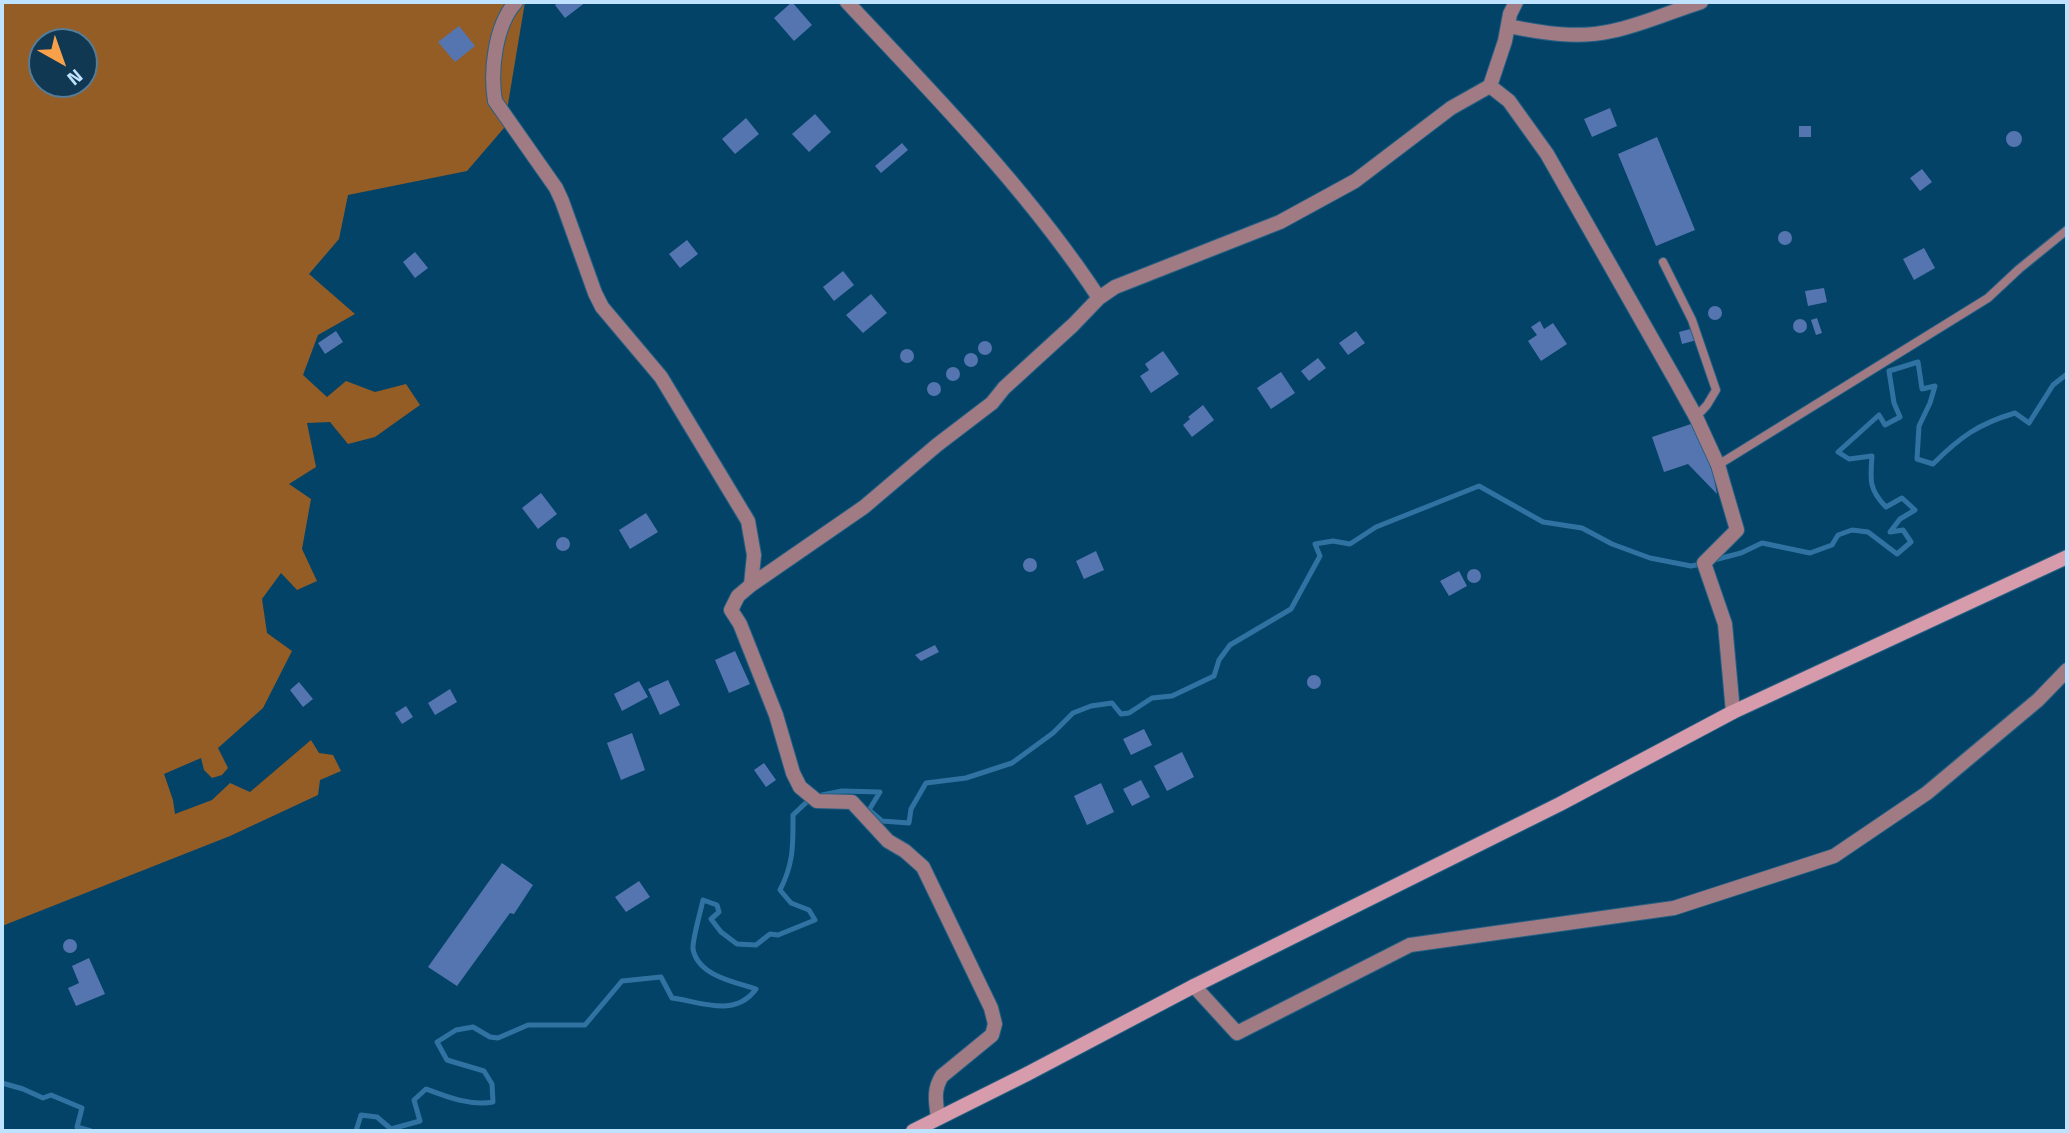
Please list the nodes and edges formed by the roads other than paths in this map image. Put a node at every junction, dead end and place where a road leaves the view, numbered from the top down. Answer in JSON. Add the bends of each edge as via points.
{"nodes":[{"id":1,"x":516,"y":2,"type":"edge"},
{"id":2,"x":847,"y":2,"type":"edge"},
{"id":3,"x":1516,"y":2,"type":"edge"},
{"id":4,"x":1701,"y":2,"type":"edge"},
{"id":5,"x":1508,"y":26,"type":"junction"},
{"id":6,"x":1490,"y":86,"type":"junction"},
{"id":7,"x":2067,"y":230,"type":"edge"},
{"id":8,"x":1663,"y":262,"type":"dead end"},
{"id":9,"x":1099,"y":298,"type":"junction"},
{"id":10,"x":1696,"y":417,"type":"junction"},
{"id":11,"x":1718,"y":465,"type":"junction"},
{"id":12,"x":2067,"y":557,"type":"edge"},
{"id":13,"x":751,"y":585,"type":"junction"},
{"id":14,"x":2067,"y":670,"type":"edge"},
{"id":15,"x":1733,"y":712,"type":"junction"},
{"id":16,"x":1194,"y":986,"type":"junction"},
{"id":17,"x":938,"y":1118,"type":"junction"},
{"id":18,"x":913,"y":1131,"type":"edge"}],
"edges":[{"from":1,"to":13,"type":"street","via":[[506,13],[496,46],[495,102],[556,188],[602,307],[661,377],[748,521],[754,555]]},
{"from":2,"to":9,"type":"street","via":[[1009,179],[1070,253]]},
{"from":3,"to":5,"type":"street"},
{"from":4,"to":5,"type":"street","via":[[1604,32],[1549,34]]},
{"from":5,"to":6,"type":"street"},
{"from":6,"to":9,"type":"street","via":[[1451,108],[1354,181],[1290,216],[1115,287]]},
{"from":6,"to":10,"type":"street","via":[[1509,101],[1547,154]]},
{"from":7,"to":11,"type":"lane","via":[[1988,298]]},
{"from":8,"to":10,"type":"lane","via":[[1692,320],[1716,390]]},
{"from":9,"to":13,"type":"street","via":[[992,403],[864,507]]},
{"from":10,"to":11,"type":"street"},
{"from":11,"to":15,"type":"street","via":[[1737,530],[1704,563],[1725,624]]},
{"from":12,"to":15,"type":"main road"},
{"from":13,"to":17,"type":"street","via":[[731,610],[776,715],[800,787],[817,801],[852,802],[888,841],[923,867],[990,1008],[995,1024],[992,1035],[936,1084]]},
{"from":14,"to":16,"type":"street","via":[[1927,793],[1833,856],[1674,908],[1410,945],[1237,1033]]},
{"from":15,"to":16,"type":"main road","via":[[1560,804]]},
{"from":16,"to":17,"type":"main road"},
{"from":17,"to":18,"type":"main road"}]}
